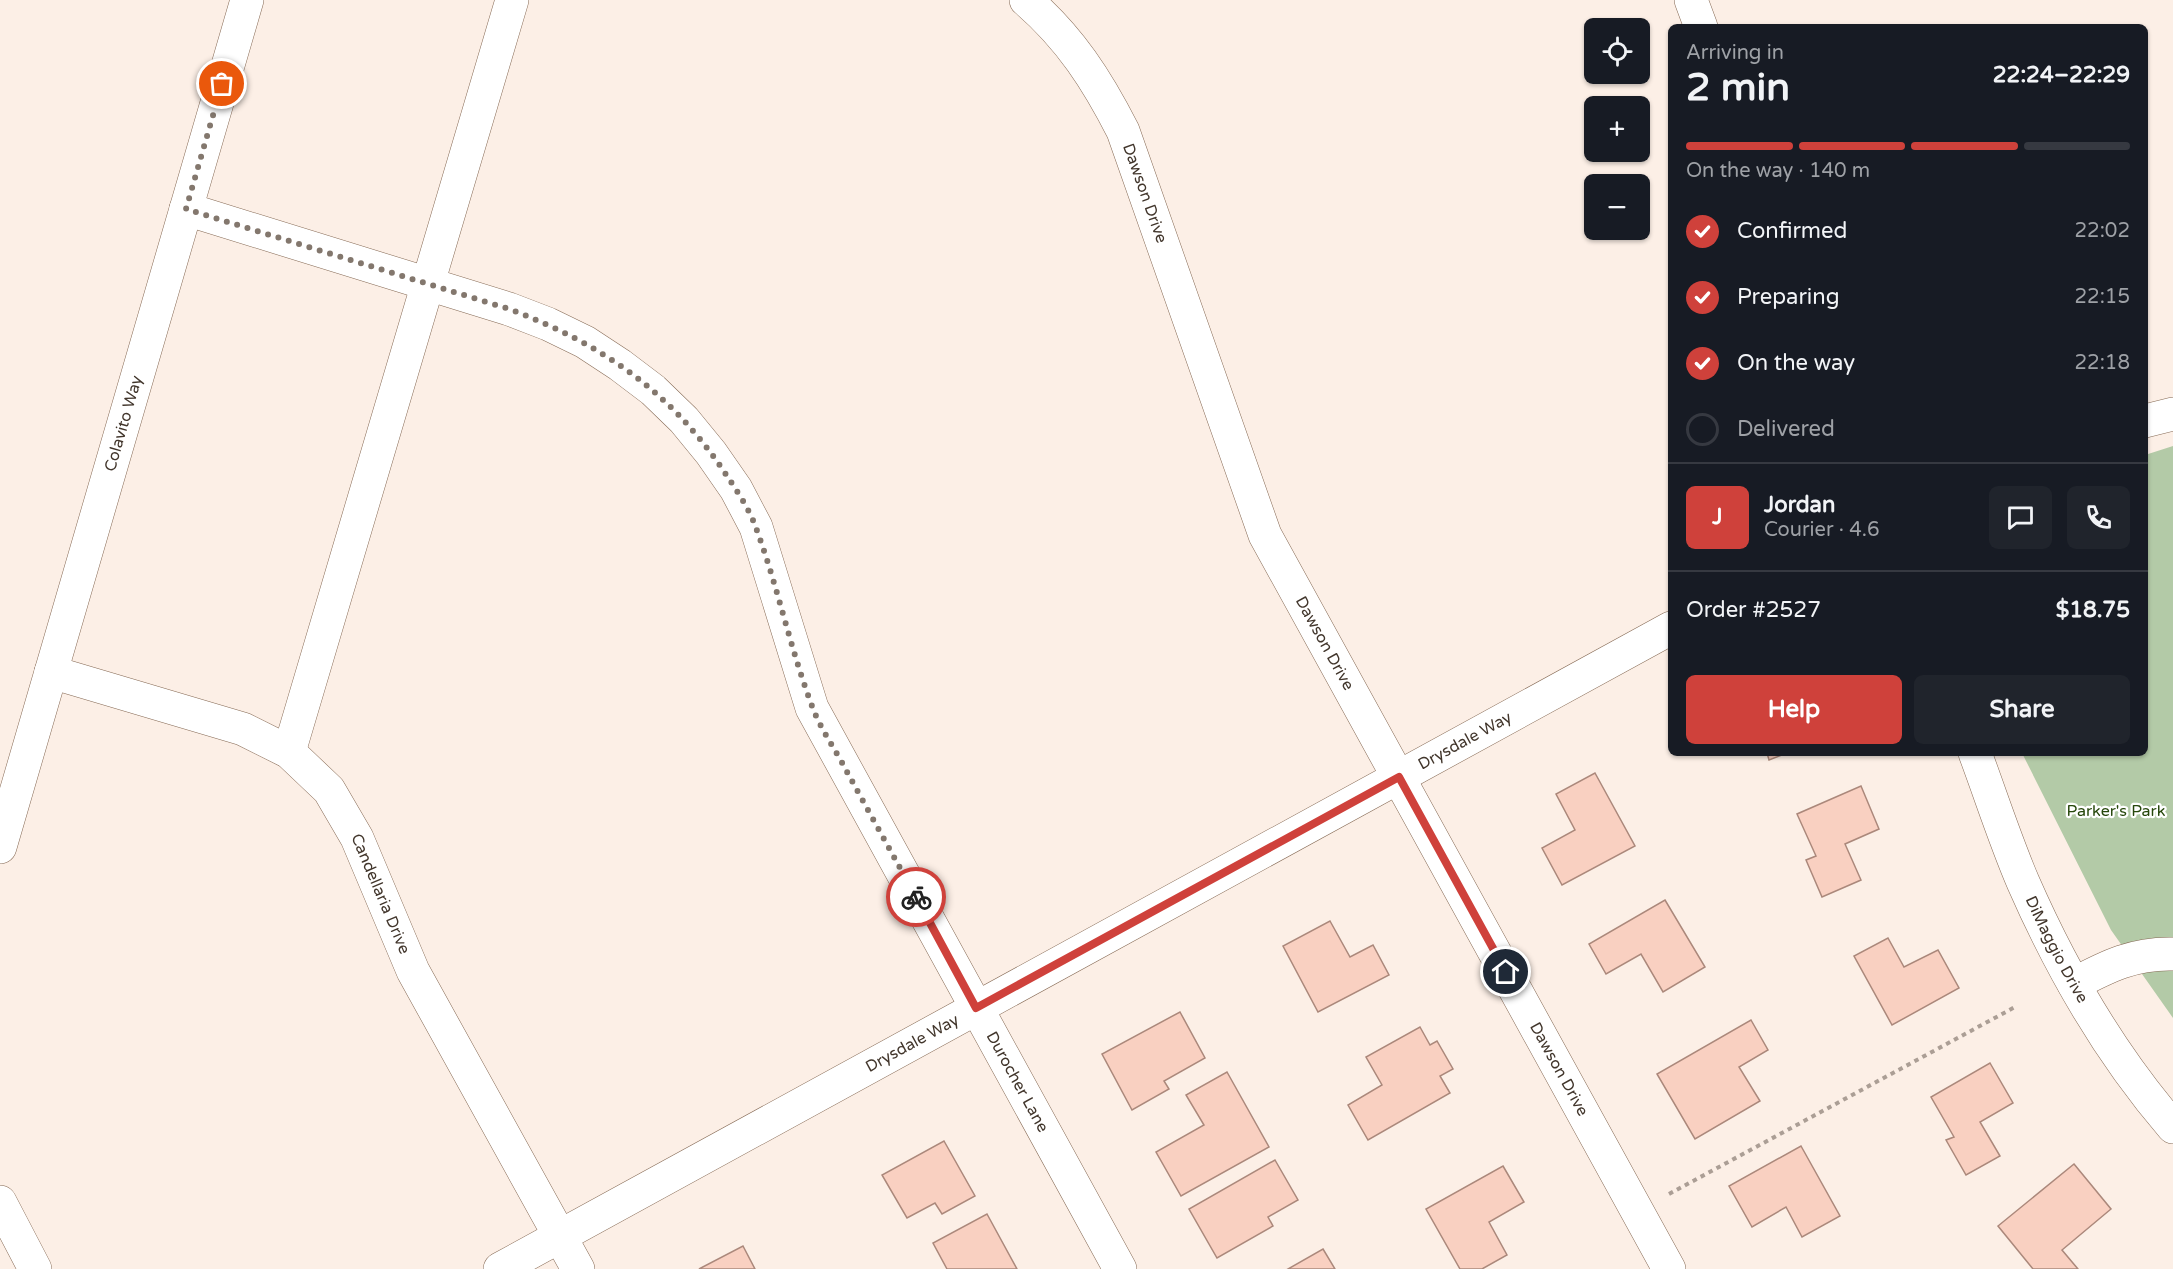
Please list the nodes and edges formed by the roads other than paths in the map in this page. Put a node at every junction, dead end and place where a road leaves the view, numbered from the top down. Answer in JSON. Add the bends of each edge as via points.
{"nodes":[{"id":1,"x":247,"y":0,"type":"edge"},
{"id":2,"x":512,"y":0,"type":"edge"},
{"id":3,"x":1026,"y":0,"type":"edge"},
{"id":4,"x":1691,"y":0,"type":"edge"},
{"id":5,"x":1700,"y":24,"type":"edge"},
{"id":6,"x":186,"y":209,"type":"junction"},
{"id":7,"x":427,"y":285,"type":"junction"},
{"id":8,"x":2173,"y":414,"type":"edge"},
{"id":9,"x":2148,"y":420,"type":"edge"},
{"id":10,"x":1668,"y":630,"type":"edge"},
{"id":11,"x":51,"y":672,"type":"junction"},
{"id":12,"x":289,"y":752,"type":"junction"},
{"id":13,"x":1976,"y":756,"type":"edge"},
{"id":14,"x":1399,"y":777,"type":"junction"},
{"id":15,"x":0,"y":847,"type":"edge"},
{"id":16,"x":2173,"y":954,"type":"edge"},
{"id":17,"x":2074,"y":984,"type":"junction"},
{"id":18,"x":976,"y":1008,"type":"junction"},
{"id":19,"x":2173,"y":1127,"type":"edge"},
{"id":20,"x":0,"y":1202,"type":"edge"},
{"id":21,"x":559,"y":1236,"type":"junction"},
{"id":22,"x":35,"y":1269,"type":"edge"},
{"id":23,"x":500,"y":1269,"type":"edge"},
{"id":24,"x":578,"y":1269,"type":"edge"},
{"id":25,"x":1119,"y":1269,"type":"edge"},
{"id":26,"x":1669,"y":1269,"type":"edge"}],
"edges":[{"from":1,"to":6,"type":"street","name":"Colavito Way"},
{"from":2,"to":7,"type":"street"},
{"from":3,"to":14,"type":"street","name":"Dawson Drive","via":[[1075,50],[1124,131],[1265,534]]},
{"from":4,"to":5,"type":"street"},
{"from":6,"to":7,"type":"street","name":"Durocher Lane"},
{"from":6,"to":11,"type":"street","name":"Colavito Way"},
{"from":7,"to":12,"type":"street"},
{"from":7,"to":18,"type":"street","name":"Durocher Lane","via":[[509,309],[585,342],[653,390],[711,453],[756,526],[812,708]]},
{"from":8,"to":9,"type":"street"},
{"from":10,"to":14,"type":"street","name":"Drysdale Way"},
{"from":11,"to":12,"type":"street","name":"Candellaria Drive","via":[[243,729]]},
{"from":11,"to":15,"type":"street","name":"Colavito Way"},
{"from":12,"to":21,"type":"street","name":"Candellaria Drive","via":[[329,790],[357,837],[413,971]]},
{"from":13,"to":17,"type":"street","name":"DiMaggio Drive","via":[[2023,881]]},
{"from":14,"to":18,"type":"street","name":"Drysdale Way"},
{"from":14,"to":26,"type":"street","name":"Dawson Drive"},
{"from":16,"to":17,"type":"street","via":[[2115,963]]},
{"from":17,"to":19,"type":"street","name":"DiMaggio Drive","via":[[2121,1060]]},
{"from":18,"to":21,"type":"street","name":"Drysdale Way"},
{"from":18,"to":25,"type":"street","name":"Durocher Lane"},
{"from":20,"to":22,"type":"street"},
{"from":21,"to":23,"type":"street","name":"Drysdale Way"},
{"from":21,"to":24,"type":"street","name":"Candellaria Drive"}]}
